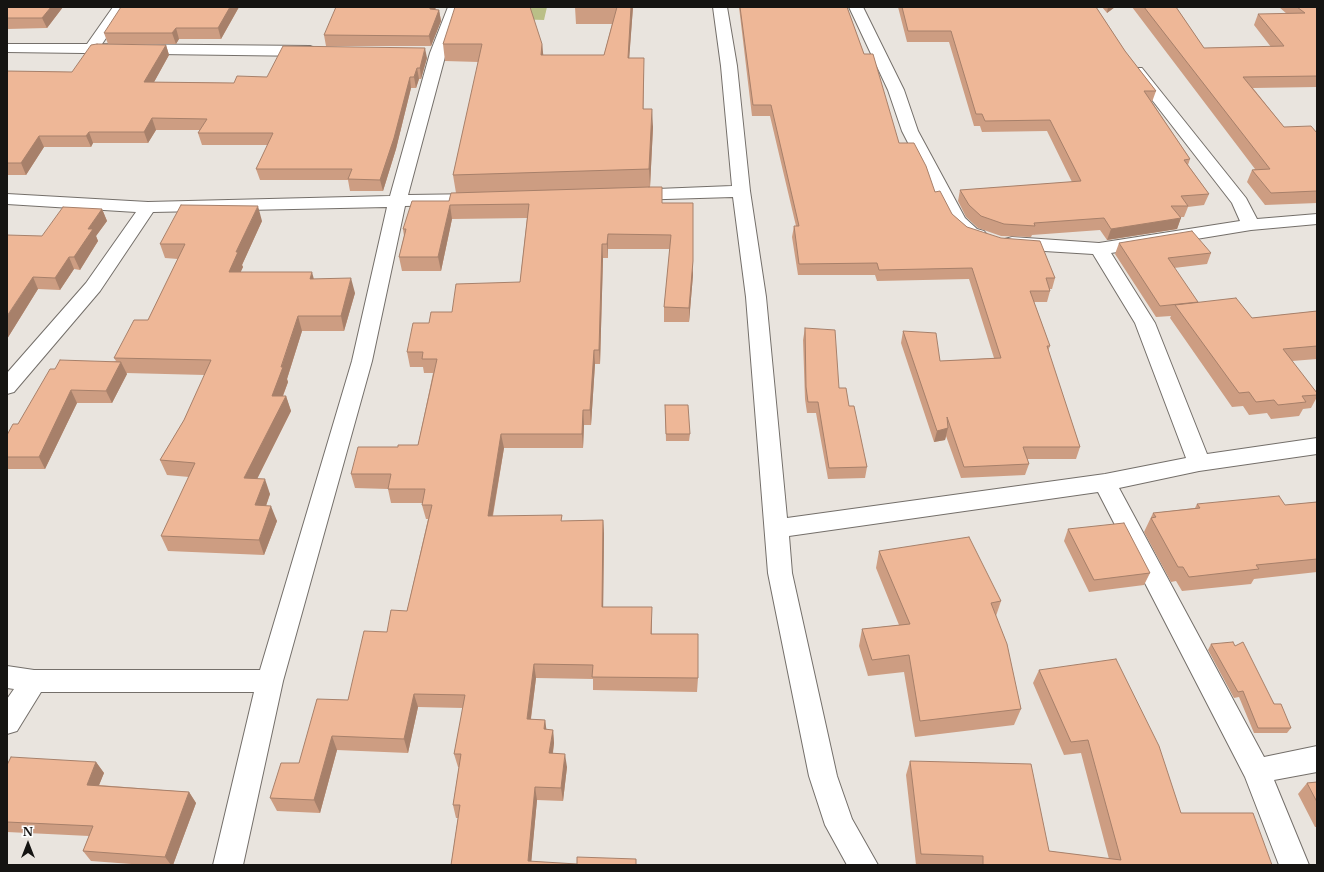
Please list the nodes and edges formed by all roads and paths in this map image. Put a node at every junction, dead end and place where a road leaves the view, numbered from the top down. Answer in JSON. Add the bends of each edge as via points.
{"nodes":[{"id":1,"x":120,"y":7,"type":"edge"},
{"id":2,"x":455,"y":7,"type":"edge"},
{"id":3,"x":720,"y":7,"type":"edge"},
{"id":4,"x":856,"y":7,"type":"edge"},
{"id":5,"x":7,"y":48,"type":"edge"},
{"id":6,"x":91,"y":49,"type":"junction"},
{"id":7,"x":328,"y":52,"type":"edge"},
{"id":8,"x":1128,"y":58,"type":"edge"},
{"id":9,"x":741,"y":191,"type":"junction"},
{"id":10,"x":616,"y":195,"type":"edge"},
{"id":11,"x":7,"y":199,"type":"edge"},
{"id":12,"x":498,"y":199,"type":"edge"},
{"id":13,"x":396,"y":202,"type":"junction"},
{"id":14,"x":148,"y":207,"type":"junction"},
{"id":15,"x":1317,"y":218,"type":"edge"},
{"id":16,"x":1251,"y":225,"type":"junction"},
{"id":17,"x":1099,"y":249,"type":"junction"},
{"id":18,"x":9,"y":382,"type":"edge"},
{"id":19,"x":1317,"y":446,"type":"edge"},
{"id":20,"x":1199,"y":463,"type":"junction"},
{"id":21,"x":1105,"y":483,"type":"junction"},
{"id":22,"x":777,"y":528,"type":"junction"},
{"id":23,"x":7,"y":677,"type":"edge"},
{"id":24,"x":34,"y":681,"type":"junction"},
{"id":25,"x":270,"y":681,"type":"junction"},
{"id":26,"x":7,"y":722,"type":"edge"},
{"id":27,"x":1317,"y":759,"type":"edge"},
{"id":28,"x":1258,"y":772,"type":"junction"},
{"id":29,"x":228,"y":865,"type":"edge"},
{"id":30,"x":862,"y":865,"type":"edge"},
{"id":31,"x":1294,"y":865,"type":"edge"}],
"edges":[{"from":1,"to":6,"type":"street"},
{"from":2,"to":13,"type":"street","via":[[430,53]]},
{"from":3,"to":9,"type":"street","via":[[729,66]]},
{"from":4,"to":17,"type":"street","via":[[896,90],[910,131],[957,221],[971,233],[995,240]]},
{"from":5,"to":6,"type":"street"},
{"from":6,"to":7,"type":"street"},
{"from":8,"to":16,"type":"street","via":[[1240,202]]},
{"from":9,"to":10,"type":"street"},
{"from":9,"to":22,"type":"street","via":[[756,297]]},
{"from":11,"to":14,"type":"street"},
{"from":12,"to":13,"type":"street"},
{"from":13,"to":14,"type":"street"},
{"from":13,"to":25,"type":"street","via":[[362,361]]},
{"from":14,"to":18,"type":"street","via":[[93,286]]},
{"from":15,"to":16,"type":"street"},
{"from":16,"to":17,"type":"street"},
{"from":17,"to":20,"type":"street","via":[[1146,323]]},
{"from":19,"to":20,"type":"street"},
{"from":20,"to":21,"type":"street"},
{"from":21,"to":22,"type":"street"},
{"from":21,"to":28,"type":"street"},
{"from":22,"to":30,"type":"street","via":[[780,573],[823,776],[840,825]]},
{"from":23,"to":24,"type":"street"},
{"from":24,"to":25,"type":"street"},
{"from":24,"to":26,"type":"street"},
{"from":25,"to":29,"type":"street"},
{"from":27,"to":28,"type":"street","via":[[1293,762]]},
{"from":28,"to":31,"type":"street"}]}
